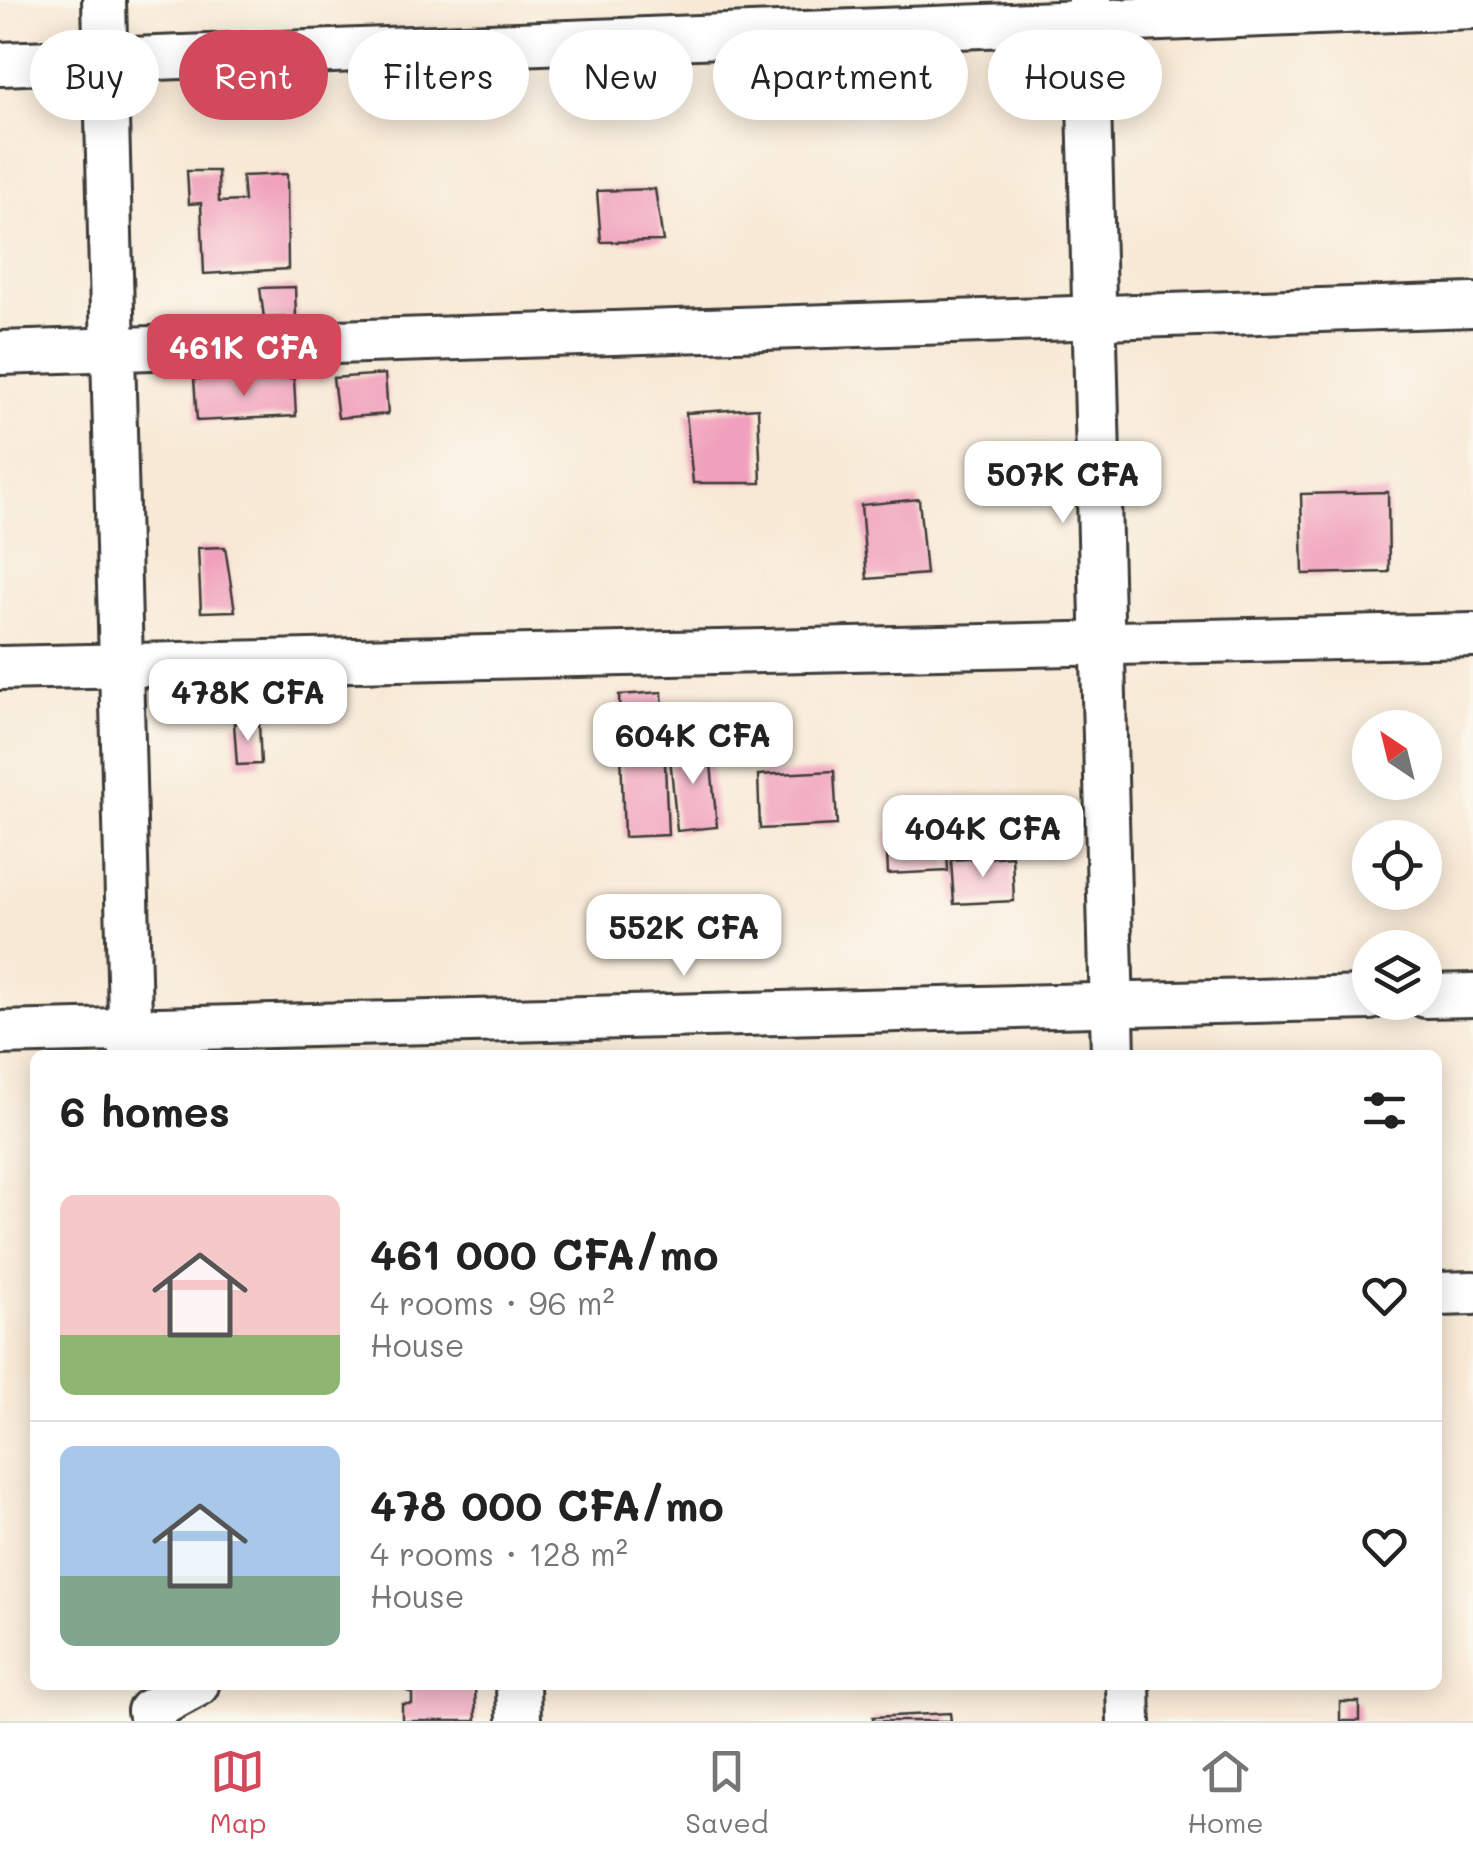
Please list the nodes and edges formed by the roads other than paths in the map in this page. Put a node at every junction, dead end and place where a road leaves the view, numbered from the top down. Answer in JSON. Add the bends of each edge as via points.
{"nodes":[{"id":1,"x":104,"y":0,"type":"edge"},
{"id":2,"x":1473,"y":7,"type":"edge"},
{"id":3,"x":1088,"y":11,"type":"edge"},
{"id":4,"x":105,"y":30,"type":"edge"},
{"id":5,"x":159,"y":57,"type":"edge"},
{"id":6,"x":30,"y":63,"type":"edge"},
{"id":7,"x":0,"y":64,"type":"edge"},
{"id":8,"x":107,"y":120,"type":"edge"},
{"id":9,"x":1473,"y":304,"type":"edge"},
{"id":10,"x":1094,"y":317,"type":"junction"},
{"id":11,"x":113,"y":349,"type":"junction"},
{"id":12,"x":0,"y":353,"type":"edge"},
{"id":13,"x":1473,"y":634,"type":"edge"},
{"id":14,"x":1102,"y":643,"type":"junction"},
{"id":15,"x":122,"y":666,"type":"junction"},
{"id":16,"x":0,"y":668,"type":"edge"},
{"id":17,"x":1473,"y":995,"type":"edge"},
{"id":18,"x":1442,"y":996,"type":"edge"},
{"id":19,"x":1352,"y":998,"type":"edge"},
{"id":20,"x":1112,"y":1004,"type":"junction"},
{"id":21,"x":0,"y":1034,"type":"edge"},
{"id":22,"x":131,"y":1042,"type":"edge"},
{"id":23,"x":1113,"y":1050,"type":"edge"},
{"id":24,"x":1473,"y":1293,"type":"edge"},
{"id":25,"x":1442,"y":1294,"type":"edge"},
{"id":26,"x":185,"y":1690,"type":"edge"},
{"id":27,"x":518,"y":1690,"type":"edge"},
{"id":28,"x":1128,"y":1690,"type":"edge"},
{"id":29,"x":148,"y":1706,"type":"edge"},
{"id":30,"x":519,"y":1721,"type":"edge"},
{"id":31,"x":1129,"y":1721,"type":"edge"}],
"edges":[{"from":1,"to":4,"type":"street"},
{"from":2,"to":3,"type":"street"},
{"from":3,"to":5,"type":"street"},
{"from":3,"to":10,"type":"street"},
{"from":6,"to":7,"type":"street"},
{"from":8,"to":11,"type":"street"},
{"from":9,"to":10,"type":"street"},
{"from":10,"to":11,"type":"street"},
{"from":10,"to":14,"type":"street"},
{"from":11,"to":12,"type":"street"},
{"from":11,"to":15,"type":"street"},
{"from":13,"to":14,"type":"street"},
{"from":14,"to":15,"type":"street"},
{"from":14,"to":20,"type":"street"},
{"from":15,"to":16,"type":"street"},
{"from":15,"to":22,"type":"street"},
{"from":17,"to":18,"type":"street"},
{"from":19,"to":20,"type":"street"},
{"from":20,"to":22,"type":"street"},
{"from":20,"to":23,"type":"street"},
{"from":21,"to":22,"type":"street"},
{"from":24,"to":25,"type":"street"},
{"from":26,"to":29,"type":"street"},
{"from":27,"to":30,"type":"street"},
{"from":28,"to":31,"type":"street"}]}
